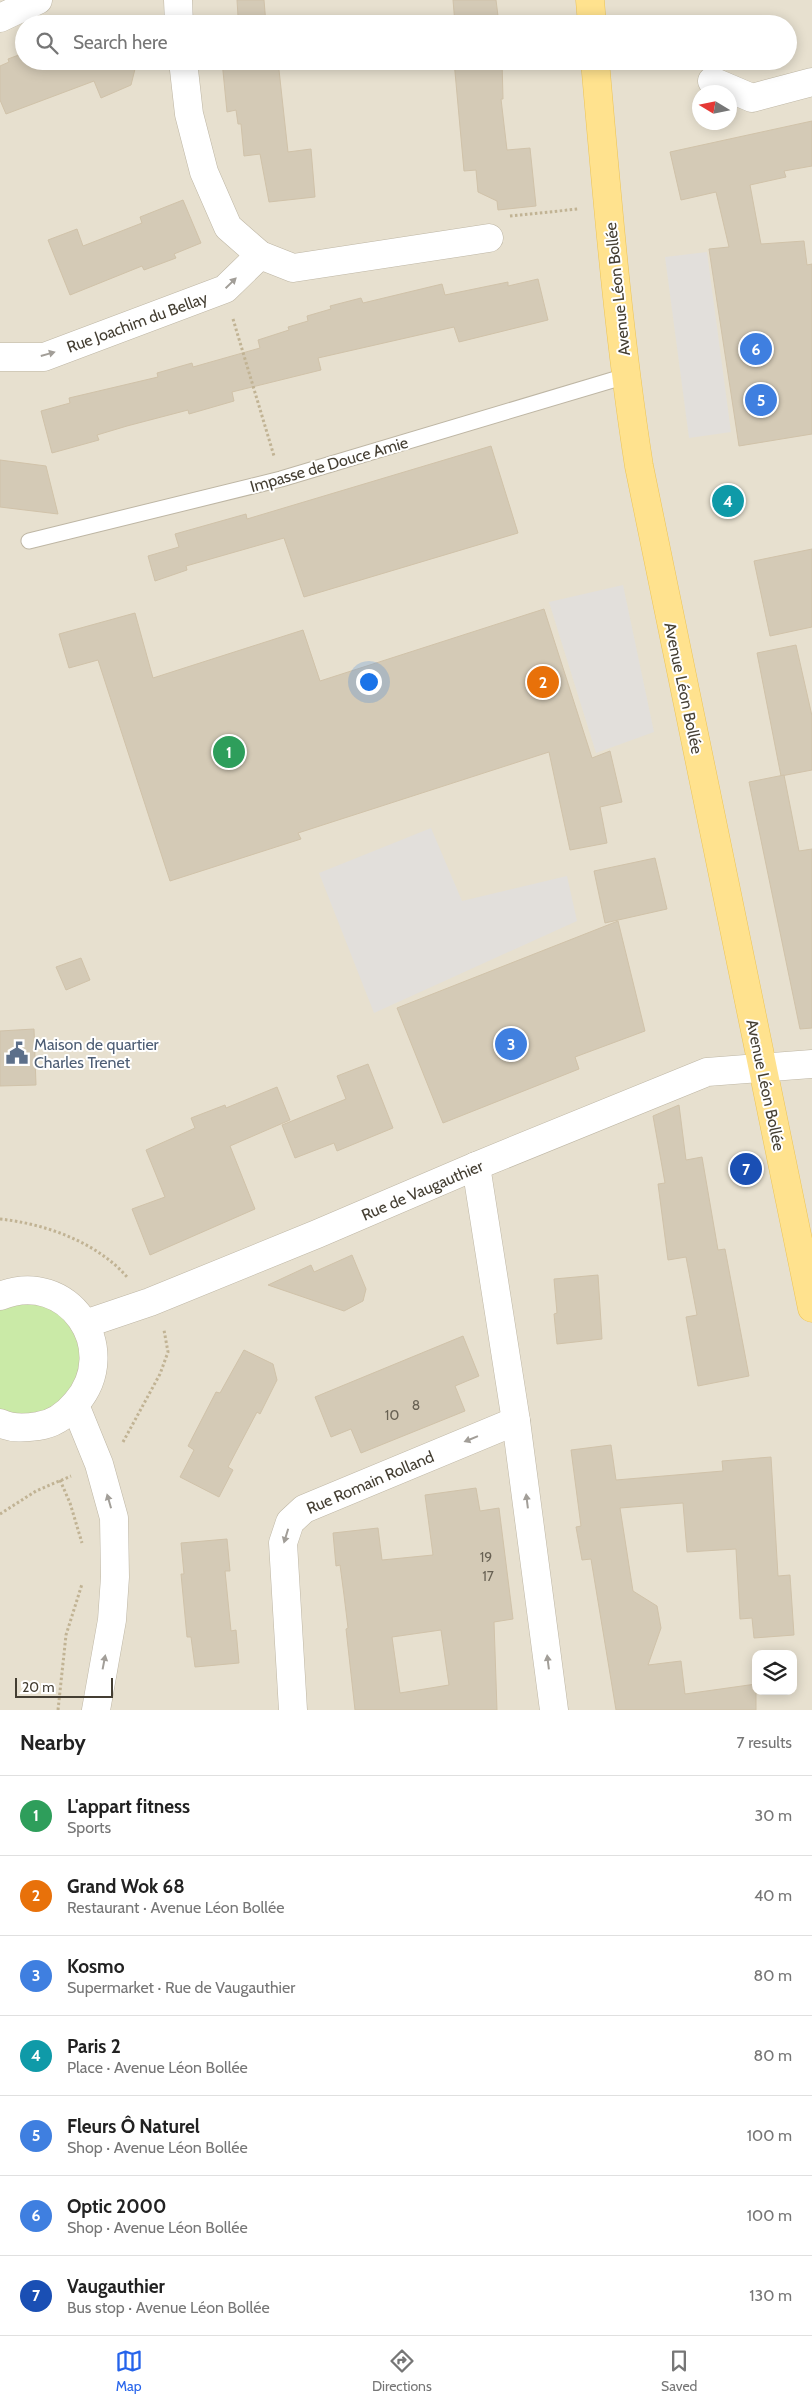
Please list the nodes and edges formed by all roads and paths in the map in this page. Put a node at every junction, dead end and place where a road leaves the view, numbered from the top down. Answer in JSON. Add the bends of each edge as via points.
{"nodes":[{"id":1,"x":38,"y":0,"type":"edge"},
{"id":2,"x":178,"y":0,"type":"edge"},
{"id":3,"x":590,"y":0,"type":"edge"},
{"id":4,"x":178,"y":15,"type":"edge"},
{"id":5,"x":591,"y":15,"type":"edge"},
{"id":6,"x":0,"y":18,"type":"edge"},
{"id":7,"x":184,"y":70,"type":"edge"},
{"id":8,"x":597,"y":70,"type":"edge"},
{"id":9,"x":712,"y":81,"type":"dead end"},
{"id":10,"x":812,"y":82,"type":"edge"},
{"id":11,"x":607,"y":206,"type":"junction"},
{"id":12,"x":490,"y":238,"type":"joint"},
{"id":13,"x":260,"y":255,"type":"junction"},
{"id":14,"x":225,"y":289,"type":"junction"},
{"id":15,"x":0,"y":357,"type":"edge"},
{"id":16,"x":626,"y":376,"type":"junction"},
{"id":17,"x":281,"y":479,"type":"junction"},
{"id":18,"x":28,"y":541,"type":"dead end"},
{"id":19,"x":812,"y":1064,"type":"edge"},
{"id":20,"x":761,"y":1067,"type":"junction"},
{"id":21,"x":476,"y":1166,"type":"junction"},
{"id":22,"x":0,"y":1296,"type":"edge"},
{"id":23,"x":812,"y":1308,"type":"edge"},
{"id":24,"x":85,"y":1324,"type":"junction"},
{"id":25,"x":75,"y":1405,"type":"junction"},
{"id":26,"x":516,"y":1421,"type":"junction"},
{"id":27,"x":2,"y":1428,"type":"edge"},
{"id":28,"x":60,"y":1480,"type":"dead end"},
{"id":29,"x":83,"y":1553,"type":"dead end"},
{"id":30,"x":84,"y":1576,"type":"dead end"},
{"id":31,"x":58,"y":1710,"type":"edge"},
{"id":32,"x":96,"y":1710,"type":"edge"},
{"id":33,"x":293,"y":1710,"type":"edge"},
{"id":34,"x":554,"y":1710,"type":"edge"}],
"edges":[{"from":1,"to":6,"type":"street"},
{"from":2,"to":4,"type":"street"},
{"from":3,"to":5,"type":"main road"},
{"from":7,"to":13,"type":"street","via":[[189,114],[204,172],[228,228]]},
{"from":8,"to":11,"type":"main road","name":"Avenue Léon Bollée"},
{"from":9,"to":10,"type":"street","via":[[752,98]]},
{"from":11,"to":12,"type":"path","via":[[493,218]]},
{"from":11,"to":16,"type":"main road","name":"Avenue Léon Bollée"},
{"from":12,"to":13,"type":"street","via":[[294,268]]},
{"from":14,"to":13,"type":"street","name":"Rue Joachim du Bellay","one_way":true},
{"from":15,"to":14,"type":"street","name":"Rue Joachim du Bellay","one_way":true,"via":[[44,357]]},
{"from":14,"to":17,"type":"path"},
{"from":16,"to":17,"type":"lane","name":"Impasse de Douce Amie"},
{"from":16,"to":20,"type":"main road","name":"Avenue Léon Bollée","via":[[651,531]]},
{"from":17,"to":18,"type":"lane","name":"Impasse de Douce Amie"},
{"from":19,"to":20,"type":"street","name":"Rue de Vaugauthier"},
{"from":20,"to":21,"type":"street","name":"Rue de Vaugauthier","via":[[707,1072]]},
{"from":20,"to":23,"type":"main road","name":"Avenue Léon Bollée"},
{"from":21,"to":24,"type":"street","name":"Rue de Vaugauthier","via":[[150,1302]]},
{"from":21,"to":26,"type":"street"},
{"from":22,"to":24,"type":"street","via":[[15,1289],[25,1289],[56,1296],[71,1306]]},
{"from":24,"to":25,"type":"street","via":[[95,1354],[94,1369],[86,1391]]},
{"from":25,"to":27,"type":"street","via":[[65,1416],[45,1425]]},
{"from":32,"to":25,"type":"street","one_way":true,"via":[[112,1620],[116,1576],[114,1518]]},
{"from":26,"to":33,"type":"street","name":"Rue Romain Rolland","one_way":true,"via":[[304,1508],[290,1522],[283,1543]]},
{"from":34,"to":26,"type":"street","one_way":true},
{"from":28,"to":29,"type":"path","via":[[70,1503]]},
{"from":30,"to":31,"type":"path","via":[[66,1635]]}]}
